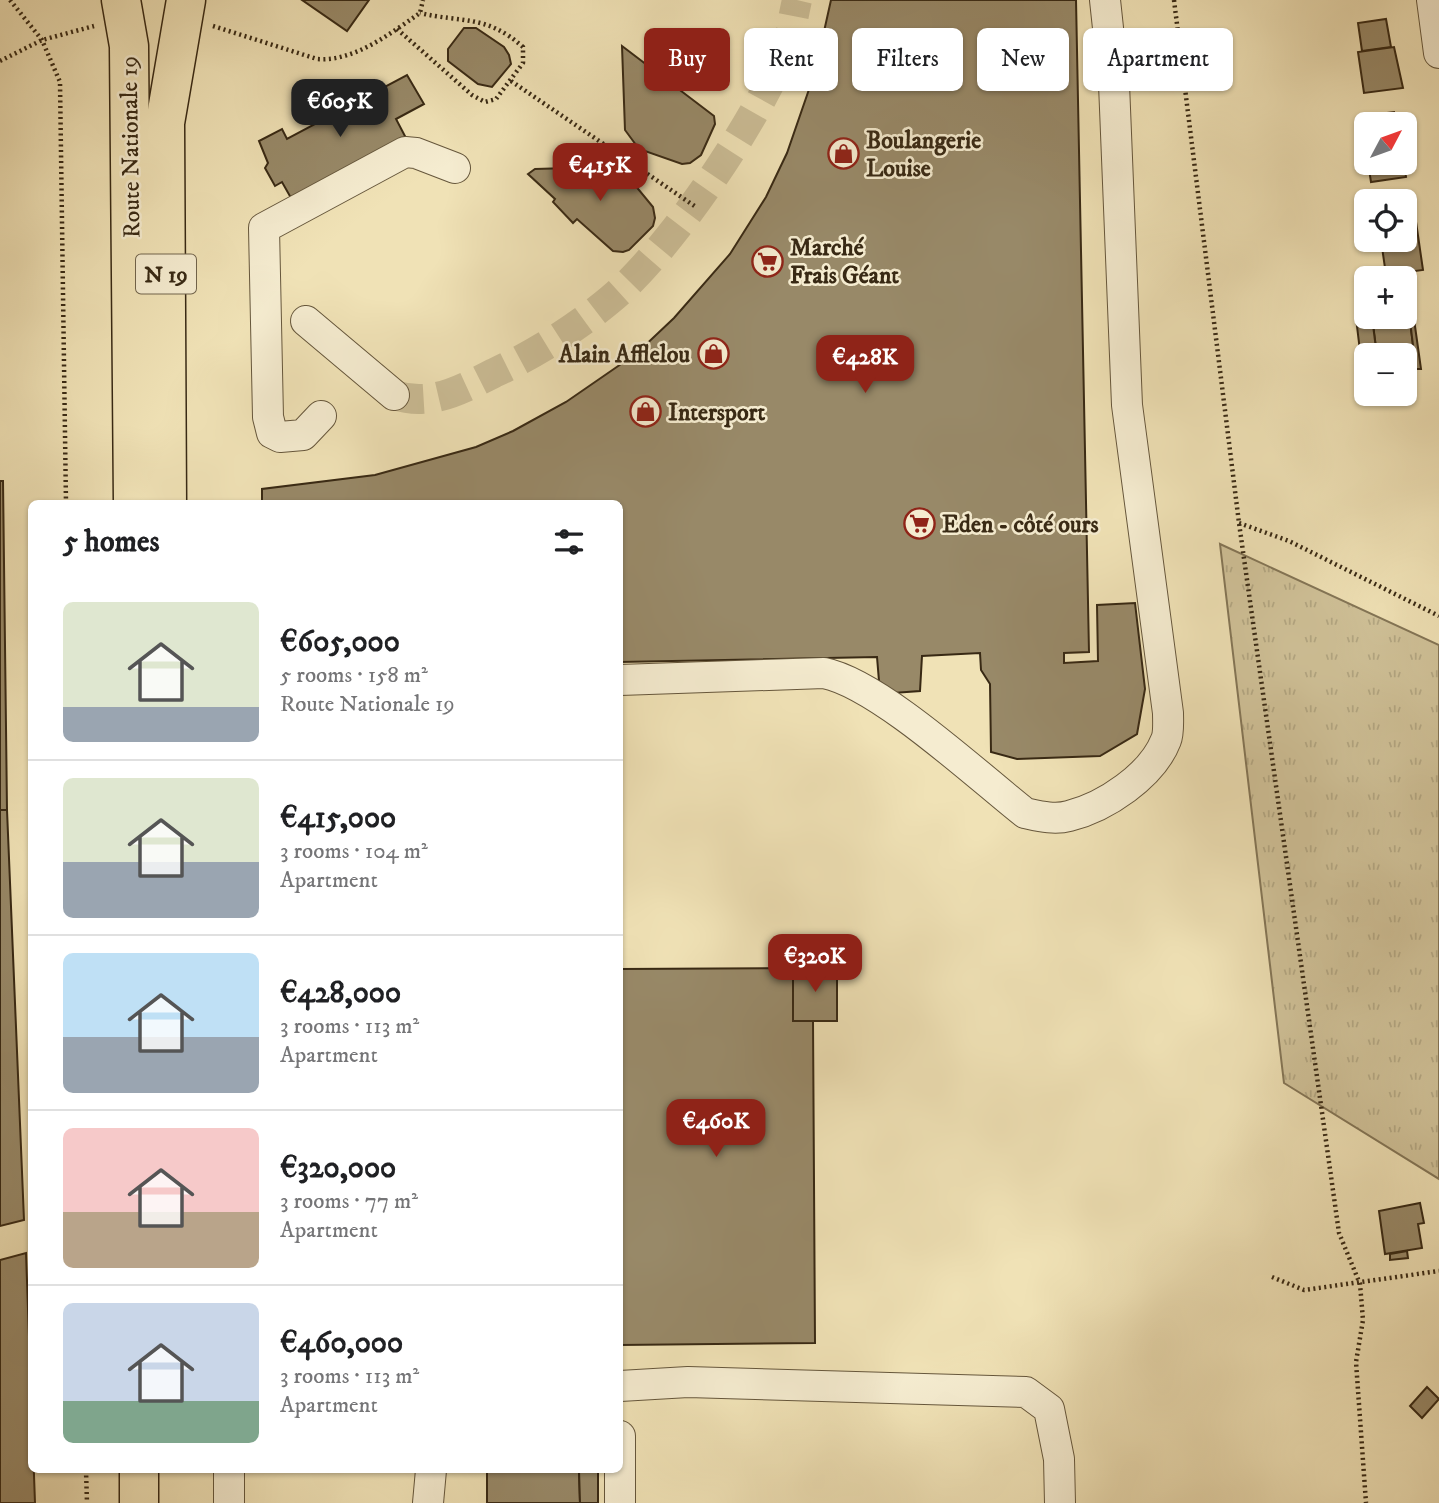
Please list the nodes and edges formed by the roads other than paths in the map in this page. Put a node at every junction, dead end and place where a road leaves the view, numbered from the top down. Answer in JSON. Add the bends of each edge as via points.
{"nodes":[{"id":1,"x":1105,"y":0,"type":"edge"},
{"id":2,"x":1432,"y":0,"type":"edge"},
{"id":3,"x":184,"y":7,"type":"edge"},
{"id":4,"x":114,"y":11,"type":"edge"},
{"id":5,"x":1439,"y":53,"type":"edge"},
{"id":6,"x":455,"y":168,"type":"dead end"},
{"id":7,"x":306,"y":321,"type":"dead end"},
{"id":8,"x":394,"y":395,"type":"tunnel mouth"},
{"id":9,"x":321,"y":416,"type":"dead end"},
{"id":10,"x":133,"y":500,"type":"edge"},
{"id":11,"x":167,"y":500,"type":"edge"},
{"id":12,"x":623,"y":680,"type":"edge"},
{"id":13,"x":623,"y":1386,"type":"edge"},
{"id":14,"x":139,"y":1473,"type":"edge"},
{"id":15,"x":165,"y":1473,"type":"edge"},
{"id":16,"x":229,"y":1473,"type":"edge"},
{"id":17,"x":431,"y":1473,"type":"edge"},
{"id":18,"x":620,"y":1473,"type":"edge"},
{"id":19,"x":139,"y":1503,"type":"edge"},
{"id":20,"x":165,"y":1503,"type":"edge"},
{"id":21,"x":229,"y":1503,"type":"edge"},
{"id":22,"x":428,"y":1503,"type":"edge"},
{"id":23,"x":620,"y":1503,"type":"edge"},
{"id":24,"x":1060,"y":1503,"type":"edge"}],
"edges":[{"from":1,"to":12,"type":"street","via":[[1114,84],[1127,405],[1168,713],[1166,739],[1152,764],[1130,785],[1094,806],[1068,817],[1045,818],[1026,813],[913,724],[842,676]]},
{"from":2,"to":5,"type":"street"},
{"from":3,"to":11,"type":"main road","name":"Route Nationale 19","number":"N 19","via":[[165,123]]},
{"from":4,"to":10,"type":"main road","name":"Route Nationale 19","number":"N 19","via":[[129,46]]},
{"from":6,"to":9,"type":"street","via":[[405,152],[264,228],[272,433],[303,435]]},
{"from":7,"to":8,"type":"street"},
{"from":13,"to":24,"type":"street","via":[[688,1382],[1026,1392],[1049,1409],[1059,1459]]},
{"from":14,"to":19,"type":"main road"},
{"from":15,"to":20,"type":"main road"},
{"from":16,"to":21,"type":"street"},
{"from":17,"to":22,"type":"street"},
{"from":18,"to":23,"type":"street"}]}
